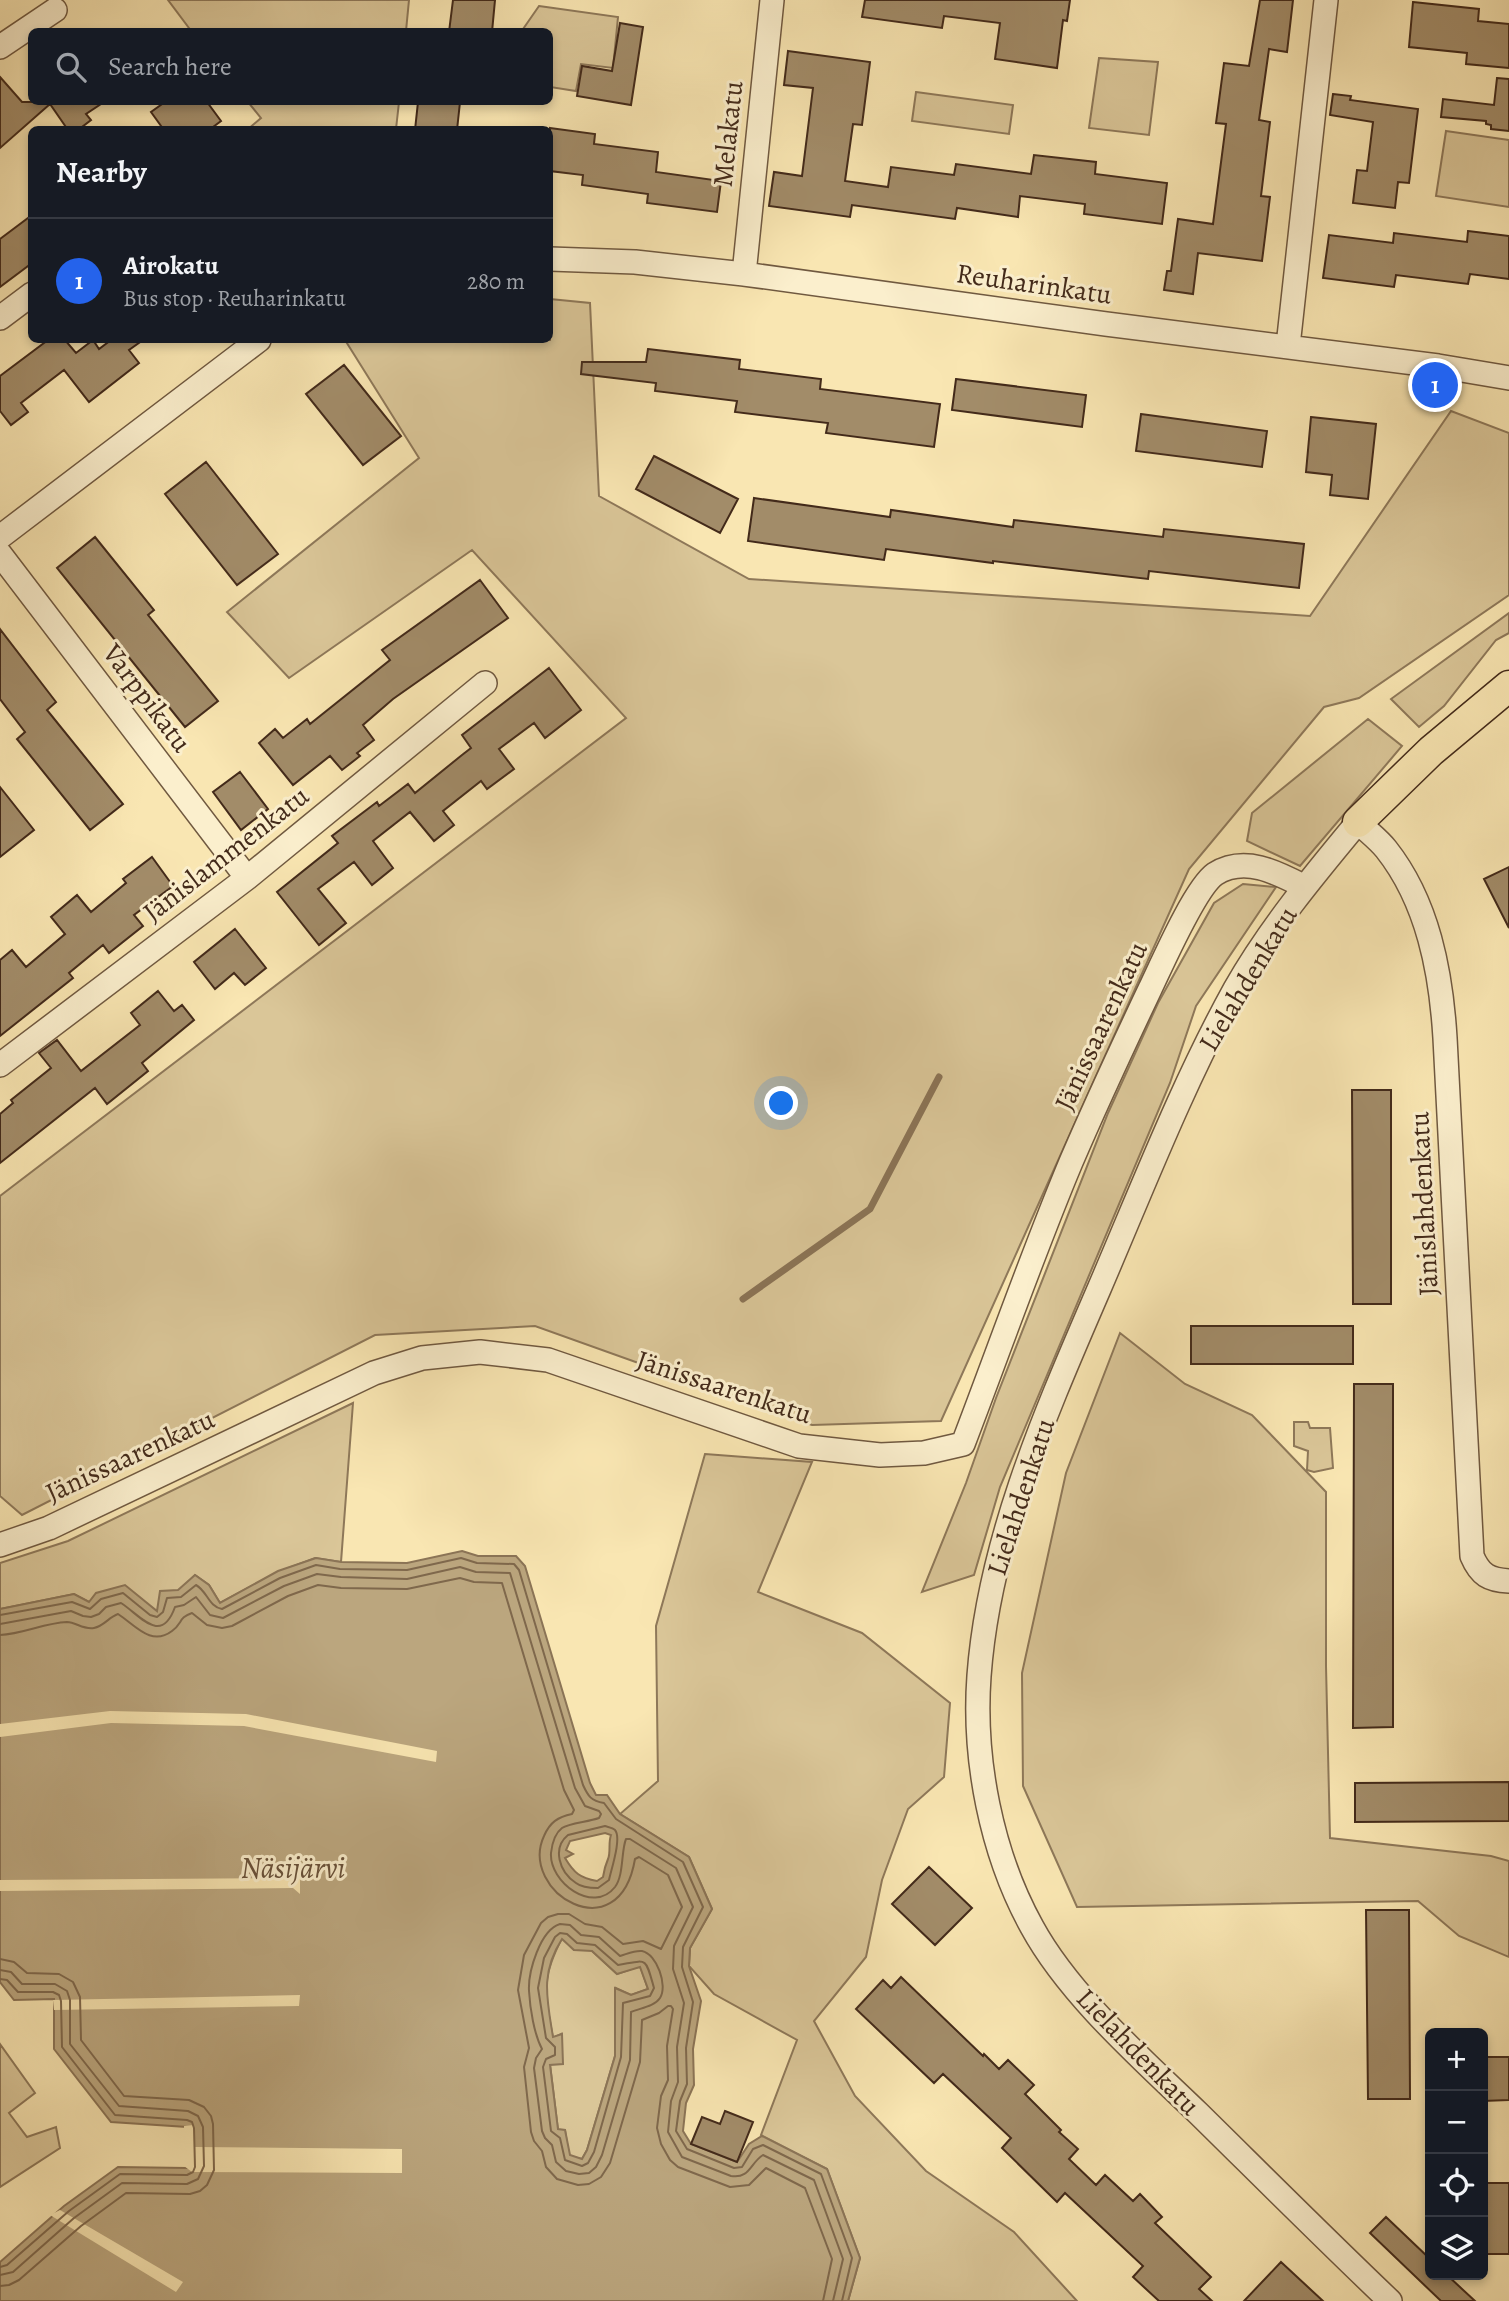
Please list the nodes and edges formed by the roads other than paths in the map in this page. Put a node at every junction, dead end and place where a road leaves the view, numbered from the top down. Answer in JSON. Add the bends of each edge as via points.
{"nodes":[{"id":1,"x":772,"y":0,"type":"edge"},
{"id":2,"x":1326,"y":0,"type":"edge"},
{"id":3,"x":55,"y":10,"type":"dead end"},
{"id":4,"x":28,"y":28,"type":"edge"},
{"id":5,"x":28,"y":28,"type":"edge"},
{"id":6,"x":0,"y":47,"type":"edge"},
{"id":7,"x":553,"y":259,"type":"edge"},
{"id":8,"x":744,"y":274,"type":"junction"},
{"id":9,"x":28,"y":297,"type":"edge"},
{"id":10,"x":0,"y":318,"type":"edge"},
{"id":11,"x":255,"y":343,"type":"edge"},
{"id":12,"x":1288,"y":346,"type":"junction"},
{"id":13,"x":1509,"y":378,"type":"edge"},
{"id":14,"x":0,"y":537,"type":"edge"},
{"id":15,"x":0,"y":555,"type":"edge"},
{"id":16,"x":485,"y":683,"type":"dead end"},
{"id":17,"x":1509,"y":686,"type":"edge"},
{"id":18,"x":1358,"y":822,"type":"junction"},
{"id":19,"x":247,"y":878,"type":"junction"},
{"id":20,"x":1305,"y":887,"type":"junction"},
{"id":21,"x":0,"y":1065,"type":"edge"},
{"id":22,"x":0,"y":1545,"type":"edge"},
{"id":23,"x":1509,"y":1581,"type":"edge"},
{"id":24,"x":1390,"y":2301,"type":"edge"}],
"edges":[{"from":1,"to":8,"type":"street","name":"Melakatu"},
{"from":2,"to":12,"type":"street"},
{"from":3,"to":4,"type":"street"},
{"from":5,"to":6,"type":"street"},
{"from":7,"to":8,"type":"street","name":"Reuharinkatu"},
{"from":8,"to":12,"type":"street","name":"Reuharinkatu"},
{"from":9,"to":10,"type":"street"},
{"from":11,"to":14,"type":"street"},
{"from":12,"to":13,"type":"street","name":"Reuharinkatu"},
{"from":15,"to":19,"type":"street","name":"Varppikatu"},
{"from":16,"to":19,"type":"street","name":"Jänislammenkatu"},
{"from":17,"to":18,"type":"main road","name":"Lielahdenkatu","via":[[1431,751]]},
{"from":18,"to":20,"type":"street","name":"Lielahdenkatu"},
{"from":18,"to":23,"type":"street","name":"Jänislahdenkatu","via":[[1384,846],[1407,879],[1438,973],[1472,1556],[1485,1576]]},
{"from":19,"to":21,"type":"street","name":"Jänislammenkatu"},
{"from":20,"to":22,"type":"street","name":"Jänissaarenkatu","via":[[1278,872],[1241,866],[1214,875],[1203,886],[1075,1153],[963,1444],[924,1453],[880,1455],[799,1446],[548,1360],[480,1352],[422,1358],[374,1373],[49,1528]]},
{"from":20,"to":24,"type":"street","name":"Lielahdenkatu","via":[[1236,988],[1200,1057],[1072,1352],[1016,1496],[994,1576],[982,1647],[978,1732],[993,1828],[1007,1870],[1031,1925],[1058,1968],[1117,2035]]}]}
